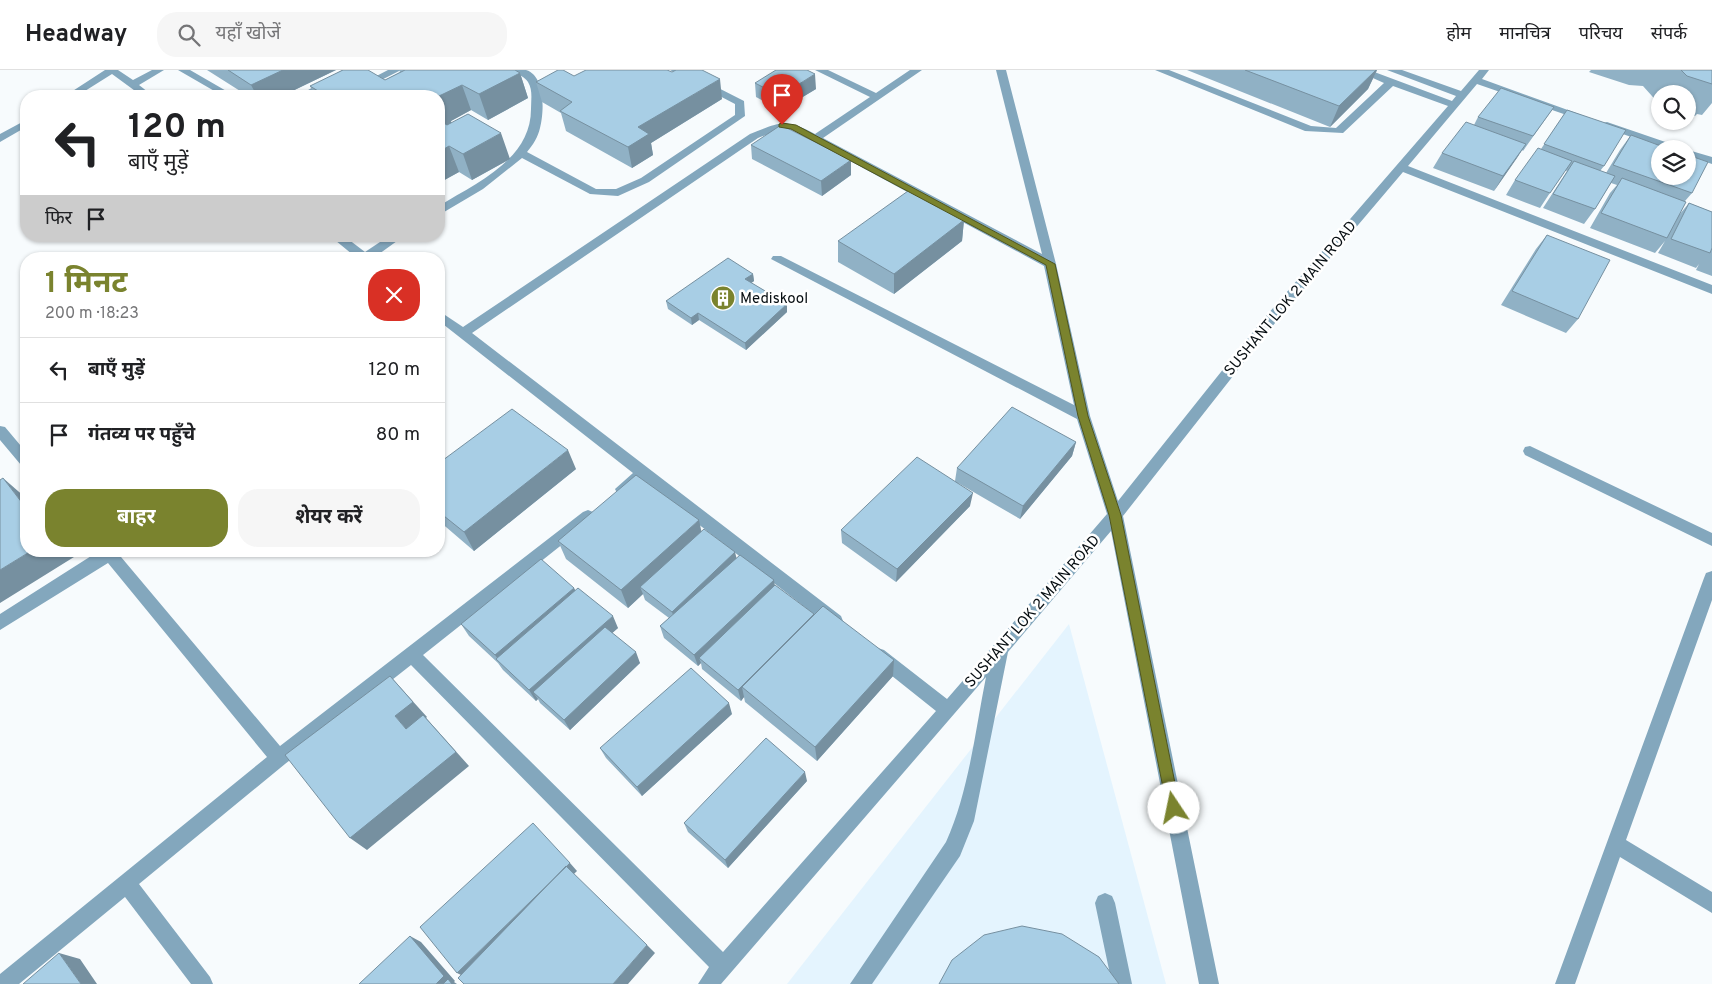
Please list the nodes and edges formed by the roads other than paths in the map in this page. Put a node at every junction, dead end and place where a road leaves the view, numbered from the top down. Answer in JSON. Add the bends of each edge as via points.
{"nodes":[{"id":1,"x":112,"y":70,"type":"edge"},
{"id":2,"x":159,"y":70,"type":"edge"},
{"id":3,"x":183,"y":70,"type":"edge"},
{"id":4,"x":349,"y":70,"type":"edge"},
{"id":5,"x":396,"y":70,"type":"edge"},
{"id":6,"x":519,"y":70,"type":"edge"},
{"id":7,"x":675,"y":70,"type":"edge"},
{"id":8,"x":820,"y":70,"type":"edge"},
{"id":9,"x":917,"y":70,"type":"edge"},
{"id":10,"x":1002,"y":70,"type":"edge"},
{"id":11,"x":1160,"y":70,"type":"edge"},
{"id":12,"x":1360,"y":70,"type":"edge"},
{"id":13,"x":1398,"y":71,"type":"edge"},
{"id":14,"x":1479,"y":75,"type":"edge"},
{"id":15,"x":1392,"y":82,"type":"junction"},
{"id":16,"x":132,"y":85,"type":"junction"},
{"id":17,"x":80,"y":90,"type":"edge"},
{"id":18,"x":139,"y":90,"type":"edge"},
{"id":19,"x":219,"y":90,"type":"edge"},
{"id":20,"x":314,"y":90,"type":"edge"},
{"id":21,"x":355,"y":90,"type":"edge"},
{"id":22,"x":877,"y":96,"type":"junction"},
{"id":23,"x":1459,"y":100,"type":"junction"},
{"id":24,"x":20,"y":127,"type":"edge"},
{"id":25,"x":816,"y":138,"type":"junction"},
{"id":26,"x":0,"y":139,"type":"edge"},
{"id":27,"x":1652,"y":140,"type":"edge"},
{"id":28,"x":520,"y":154,"type":"junction"},
{"id":29,"x":1696,"y":155,"type":"edge"},
{"id":30,"x":1712,"y":161,"type":"edge"},
{"id":31,"x":1400,"y":167,"type":"junction"},
{"id":32,"x":445,"y":207,"type":"edge"},
{"id":33,"x":344,"y":242,"type":"edge"},
{"id":34,"x":389,"y":242,"type":"edge"},
{"id":35,"x":357,"y":252,"type":"edge"},
{"id":36,"x":374,"y":252,"type":"edge"},
{"id":37,"x":777,"y":258,"type":"dead end"},
{"id":38,"x":1050,"y":264,"type":"junction"},
{"id":39,"x":1712,"y":290,"type":"edge"},
{"id":40,"x":445,"y":320,"type":"edge"},
{"id":41,"x":463,"y":333,"type":"junction"},
{"id":42,"x":1083,"y":416,"type":"junction"},
{"id":43,"x":0,"y":431,"type":"edge"},
{"id":44,"x":1530,"y":451,"type":"dead end"},
{"id":45,"x":20,"y":454,"type":"edge"},
{"id":46,"x":644,"y":472,"type":"junction"},
{"id":47,"x":1115,"y":515,"type":"junction"},
{"id":48,"x":1712,"y":540,"type":"edge"},
{"id":49,"x":100,"y":557,"type":"edge"},
{"id":50,"x":112,"y":557,"type":"edge"},
{"id":51,"x":1712,"y":578,"type":"edge"},
{"id":52,"x":0,"y":623,"type":"edge"},
{"id":53,"x":847,"y":631,"type":"edge"},
{"id":54,"x":1001,"y":646,"type":"junction"},
{"id":55,"x":870,"y":649,"type":"edge"},
{"id":56,"x":412,"y":655,"type":"junction"},
{"id":57,"x":948,"y":710,"type":"junction"},
{"id":58,"x":279,"y":758,"type":"junction"},
{"id":59,"x":1616,"y":844,"type":"junction"},
{"id":60,"x":127,"y":884,"type":"junction"},
{"id":61,"x":1105,"y":903,"type":"dead end"},
{"id":62,"x":1712,"y":903,"type":"edge"},
{"id":63,"x":723,"y":967,"type":"junction"},
{"id":64,"x":3,"y":984,"type":"edge"},
{"id":65,"x":203,"y":984,"type":"edge"},
{"id":66,"x":708,"y":984,"type":"edge"},
{"id":67,"x":860,"y":984,"type":"edge"},
{"id":68,"x":1122,"y":984,"type":"edge"},
{"id":69,"x":1209,"y":984,"type":"edge"},
{"id":70,"x":1566,"y":984,"type":"edge"}],
"edges":[{"from":1,"to":16,"type":"street"},
{"from":1,"to":17,"type":"street"},
{"from":2,"to":16,"type":"street"},
{"from":3,"to":19,"type":"street"},
{"from":4,"to":20,"type":"street"},
{"from":5,"to":21,"type":"street"},
{"from":6,"to":28,"type":"street","via":[[533,79],[536,89],[534,132]]},
{"from":7,"to":28,"type":"street","via":[[740,103],[740,116],[646,180],[618,193],[594,192]]},
{"from":8,"to":22,"type":"street"},
{"from":9,"to":22,"type":"street"},
{"from":10,"to":38,"type":"street"},
{"from":11,"to":15,"type":"street","via":[[1322,132],[1339,131]]},
{"from":12,"to":15,"type":"street"},
{"from":13,"to":23,"type":"street"},
{"from":14,"to":23,"type":"street","name":"SUSHANT LOK 2 MAIN ROAD"},
{"from":14,"to":27,"type":"street"},
{"from":15,"to":23,"type":"street"},
{"from":16,"to":18,"type":"street"},
{"from":22,"to":25,"type":"street"},
{"from":23,"to":31,"type":"street","name":"SUSHANT LOK 2 MAIN ROAD"},
{"from":24,"to":26,"type":"street"},
{"from":25,"to":38,"type":"street"},
{"from":25,"to":41,"type":"street","via":[[793,126],[782,125],[754,136]]},
{"from":28,"to":32,"type":"street"},
{"from":29,"to":30,"type":"street"},
{"from":31,"to":39,"type":"street"},
{"from":31,"to":47,"type":"street","name":"SUSHANT LOK 2 MAIN ROAD","via":[[1265,326]]},
{"from":33,"to":35,"type":"street"},
{"from":34,"to":36,"type":"street"},
{"from":37,"to":42,"type":"street"},
{"from":38,"to":42,"type":"street"},
{"from":40,"to":41,"type":"street"},
{"from":41,"to":46,"type":"street"},
{"from":42,"to":47,"type":"street"},
{"from":43,"to":45,"type":"street"},
{"from":44,"to":48,"type":"street"},
{"from":46,"to":53,"type":"street"},
{"from":46,"to":56,"type":"street"},
{"from":47,"to":54,"type":"street","name":"SUSHANT LOK 2 MAIN ROAD"},
{"from":47,"to":69,"type":"street"},
{"from":49,"to":52,"type":"street"},
{"from":50,"to":58,"type":"street"},
{"from":51,"to":59,"type":"street"},
{"from":54,"to":57,"type":"street","name":"SUSHANT LOK 2 MAIN ROAD"},
{"from":54,"to":67,"type":"street","via":[[973,790],[959,835],[953,849]]},
{"from":55,"to":57,"type":"street"},
{"from":56,"to":58,"type":"street"},
{"from":56,"to":63,"type":"street"},
{"from":57,"to":63,"type":"street","name":"SUSHANT LOK 2 MAIN ROAD"},
{"from":58,"to":60,"type":"street"},
{"from":59,"to":62,"type":"street"},
{"from":59,"to":70,"type":"street"},
{"from":60,"to":64,"type":"street"},
{"from":60,"to":65,"type":"street"},
{"from":61,"to":68,"type":"street"},
{"from":63,"to":66,"type":"street","name":"SUSHANT LOK 2 MAIN ROAD"}]}
